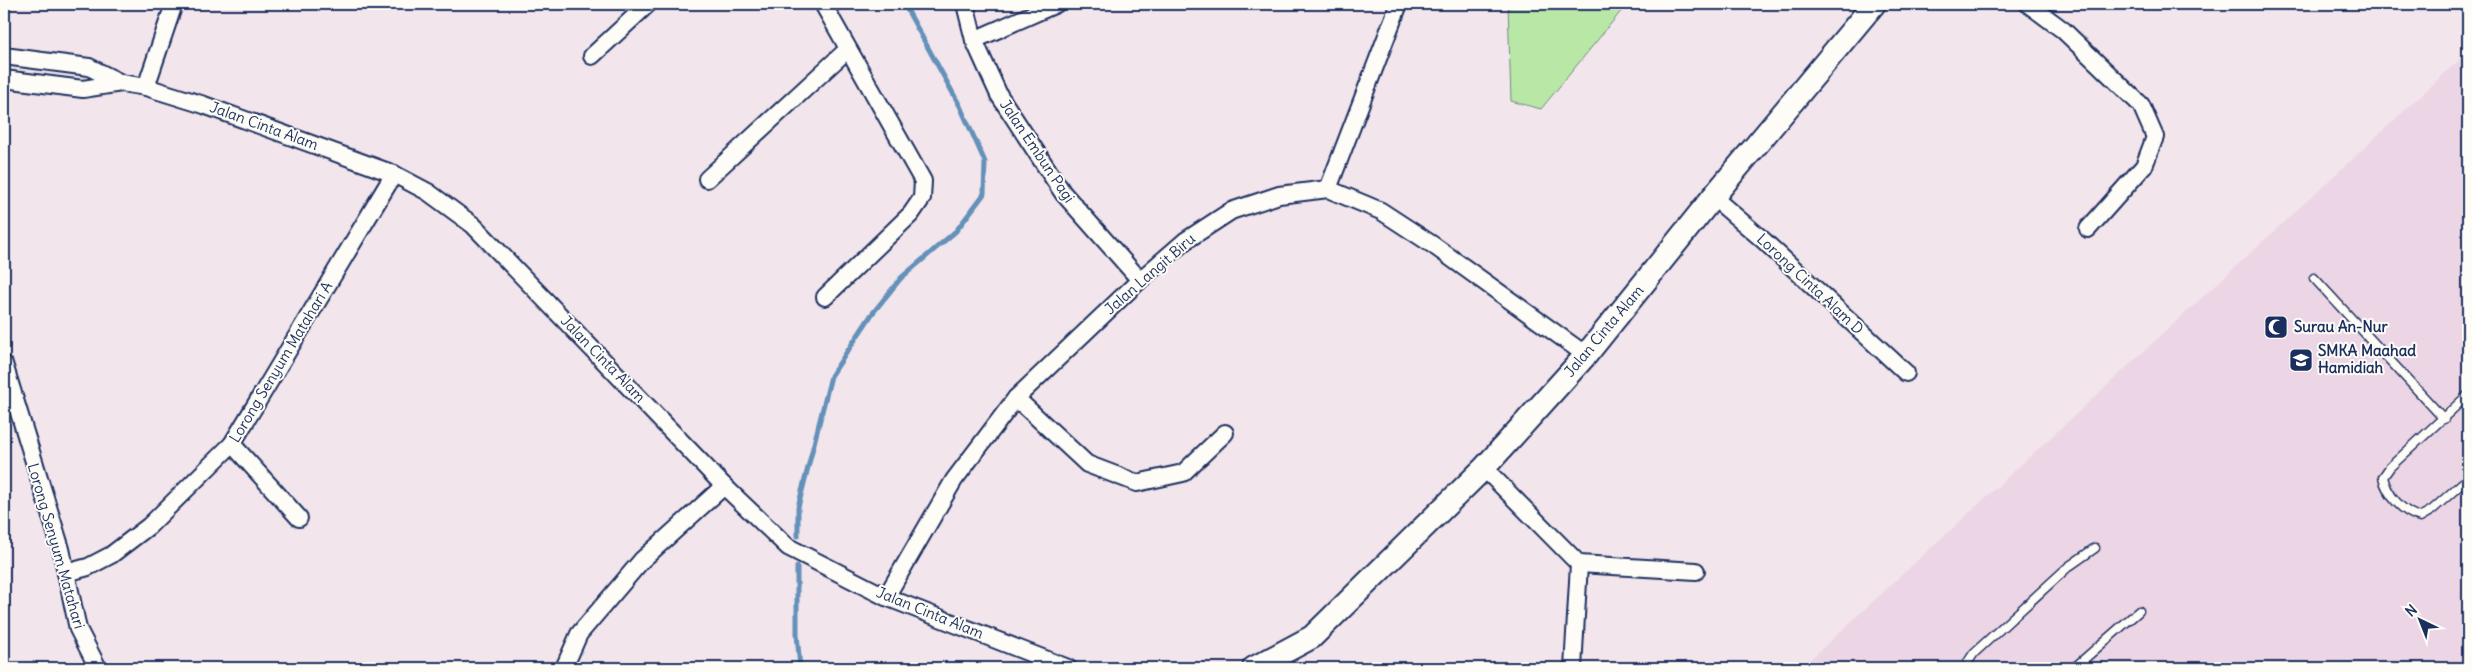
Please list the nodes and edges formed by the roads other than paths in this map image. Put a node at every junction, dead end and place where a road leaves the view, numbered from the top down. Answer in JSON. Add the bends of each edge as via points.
{"nodes":[{"id":1,"x":174,"y":4,"type":"edge"},
{"id":2,"x":648,"y":4,"type":"edge"},
{"id":3,"x":823,"y":4,"type":"edge"},
{"id":4,"x":965,"y":4,"type":"edge"},
{"id":5,"x":1056,"y":4,"type":"edge"},
{"id":6,"x":1400,"y":4,"type":"edge"},
{"id":7,"x":1874,"y":4,"type":"edge"},
{"id":8,"x":2028,"y":4,"type":"edge"},
{"id":9,"x":974,"y":40,"type":"junction"},
{"id":10,"x":847,"y":50,"type":"junction"},
{"id":11,"x":4,"y":56,"type":"edge"},
{"id":12,"x":592,"y":56,"type":"dead end"},
{"id":13,"x":4,"y":79,"type":"edge"},
{"id":14,"x":121,"y":83,"type":"junction"},
{"id":15,"x":146,"y":87,"type":"junction"},
{"id":16,"x":394,"y":174,"type":"junction"},
{"id":17,"x":707,"y":179,"type":"dead end"},
{"id":18,"x":1328,"y":190,"type":"junction"},
{"id":19,"x":1713,"y":196,"type":"junction"},
{"id":20,"x":2088,"y":229,"type":"dead end"},
{"id":21,"x":2314,"y":278,"type":"dead end"},
{"id":22,"x":1140,"y":280,"type":"junction"},
{"id":23,"x":825,"y":298,"type":"dead end"},
{"id":24,"x":1586,"y":356,"type":"junction"},
{"id":25,"x":4,"y":364,"type":"edge"},
{"id":26,"x":1906,"y":373,"type":"dead end"},
{"id":27,"x":2468,"y":395,"type":"edge"},
{"id":28,"x":1016,"y":398,"type":"junction"},
{"id":29,"x":2444,"y":419,"type":"junction"},
{"id":30,"x":1226,"y":433,"type":"dead end"},
{"id":31,"x":232,"y":444,"type":"junction"},
{"id":32,"x":1484,"y":468,"type":"junction"},
{"id":33,"x":2468,"y":478,"type":"edge"},
{"id":34,"x":724,"y":486,"type":"junction"},
{"id":35,"x":299,"y":518,"type":"dead end"},
{"id":36,"x":2095,"y":548,"type":"dead end"},
{"id":37,"x":1579,"y":564,"type":"junction"},
{"id":38,"x":1696,"y":571,"type":"dead end"},
{"id":39,"x":66,"y":573,"type":"junction"},
{"id":40,"x":886,"y":597,"type":"junction"},
{"id":41,"x":2139,"y":610,"type":"dead end"},
{"id":42,"x":1312,"y":637,"type":"junction"},
{"id":43,"x":98,"y":668,"type":"edge"},
{"id":44,"x":564,"y":668,"type":"edge"},
{"id":45,"x":1068,"y":668,"type":"edge"},
{"id":46,"x":1254,"y":668,"type":"edge"},
{"id":47,"x":1293,"y":668,"type":"edge"},
{"id":48,"x":1573,"y":668,"type":"edge"},
{"id":49,"x":1970,"y":668,"type":"edge"},
{"id":50,"x":2074,"y":668,"type":"edge"}],
"edges":[{"from":1,"to":15,"type":"street"},
{"from":2,"to":12,"type":"street"},
{"from":3,"to":10,"type":"street"},
{"from":4,"to":9,"type":"street","name":"Jalan Embun Pagi"},
{"from":5,"to":9,"type":"street"},
{"from":6,"to":18,"type":"street"},
{"from":7,"to":19,"type":"street","name":"Jalan Cinta Alam"},
{"from":8,"to":20,"type":"street","via":[[2063,30],[2141,105],[2155,137],[2144,166]]},
{"from":9,"to":22,"type":"street","name":"Jalan Embun Pagi","via":[[999,95],[1063,193]]},
{"from":10,"to":17,"type":"street"},
{"from":10,"to":23,"type":"street","via":[[923,181],[922,198],[911,214]]},
{"from":11,"to":14,"type":"street","name":"Jalan Cinta Alam","via":[[89,67]]},
{"from":13,"to":14,"type":"street","name":"Jalan Cinta Alam","via":[[83,90]]},
{"from":14,"to":15,"type":"street","name":"Jalan Cinta Alam"},
{"from":15,"to":16,"type":"street","name":"Jalan Cinta Alam"},
{"from":16,"to":31,"type":"street","name":"Lorong Senyum Matahari A"},
{"from":16,"to":34,"type":"street","name":"Jalan Cinta Alam","via":[[428,192],[473,225]]},
{"from":18,"to":22,"type":"street","name":"Jalan Langit Biru","via":[[1279,195],[1231,210],[1185,241]]},
{"from":18,"to":24,"type":"street","name":"Jalan Langit Biru","via":[[1381,211]]},
{"from":19,"to":24,"type":"street","name":"Jalan Cinta Alam"},
{"from":19,"to":26,"type":"street","name":"Lorong Cinta Alam D"},
{"from":21,"to":29,"type":"lane"},
{"from":22,"to":28,"type":"street","name":"Jalan Langit Biru"},
{"from":24,"to":32,"type":"street","name":"Jalan Cinta Alam"},
{"from":25,"to":39,"type":"street","name":"Lorong Senyum Matahari"},
{"from":27,"to":29,"type":"lane"},
{"from":28,"to":30,"type":"street","via":[[1087,464],[1137,483],[1183,473]]},
{"from":28,"to":40,"type":"street","name":"Jalan Langit Biru","via":[[954,480]]},
{"from":29,"to":33,"type":"lane","via":[[2390,468],[2383,477],[2386,490],[2410,514],[2420,517]]},
{"from":31,"to":35,"type":"street"},
{"from":31,"to":39,"type":"street","name":"Lorong Senyum Matahari A","via":[[149,526],[111,555],[88,567]]},
{"from":32,"to":37,"type":"street"},
{"from":32,"to":42,"type":"street","name":"Jalan Cinta Alam"},
{"from":34,"to":40,"type":"street","name":"Jalan Cinta Alam","via":[[788,547]]},
{"from":34,"to":44,"type":"street","via":[[642,560],[579,634]]},
{"from":36,"to":49,"type":"lane","via":[[2068,567],[1974,653],[1968,662]]},
{"from":37,"to":38,"type":"street"},
{"from":37,"to":48,"type":"street"},
{"from":39,"to":43,"type":"street","name":"Lorong Senyum Matahari","via":[[78,629]]},
{"from":40,"to":45,"type":"street","name":"Jalan Cinta Alam"},
{"from":41,"to":50,"type":"lane"},
{"from":42,"to":46,"type":"street","name":"Jalan Cinta Alam"},
{"from":42,"to":47,"type":"street","name":"Jalan Cinta Alam"}]}
